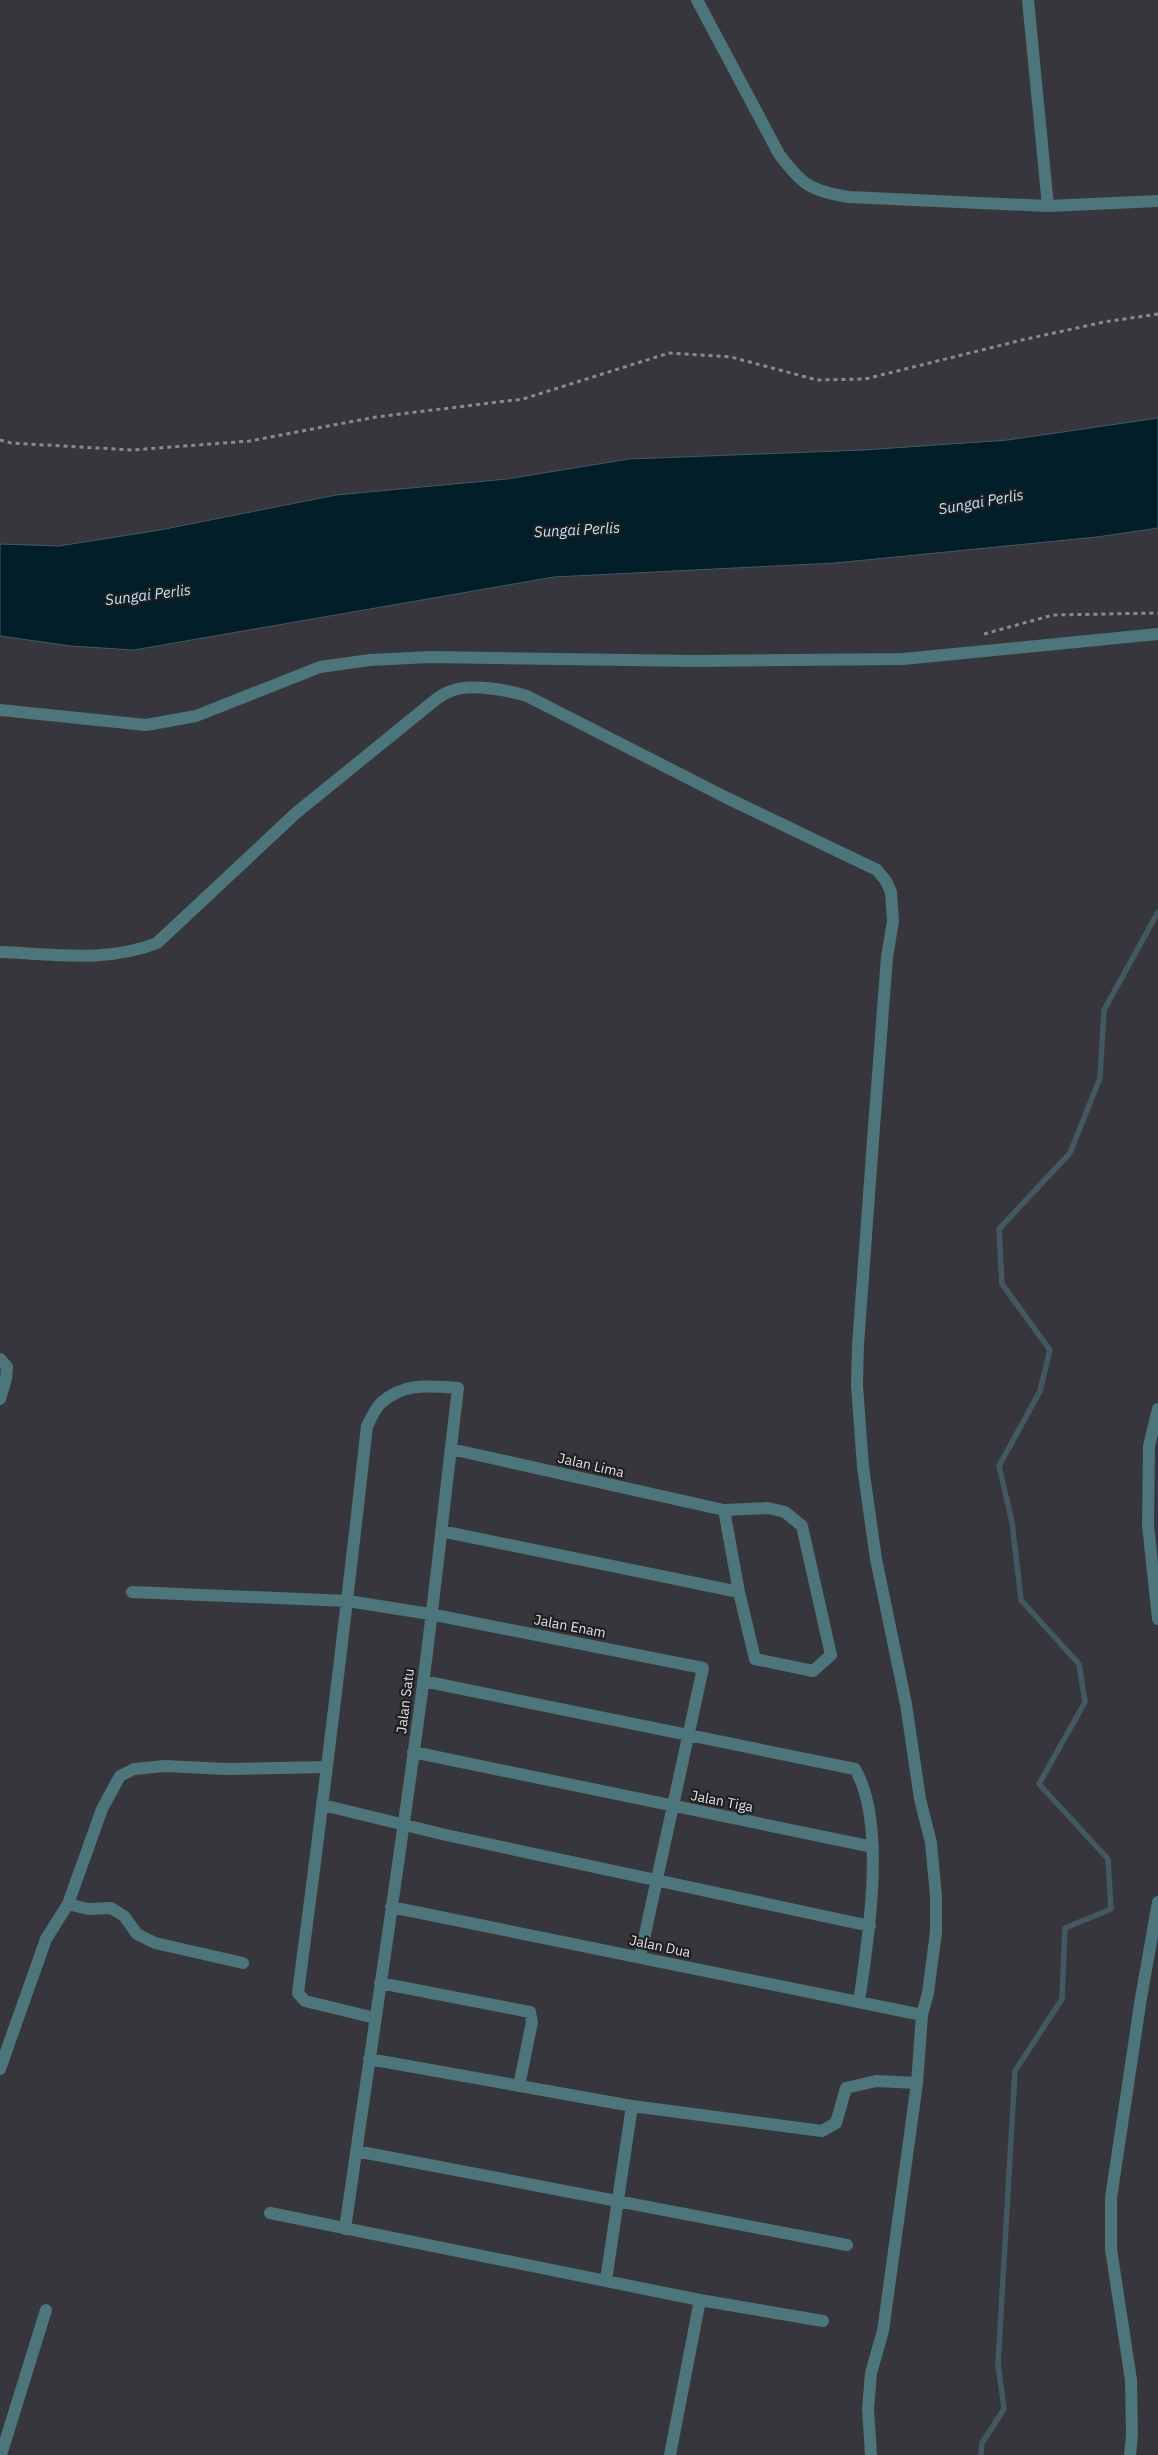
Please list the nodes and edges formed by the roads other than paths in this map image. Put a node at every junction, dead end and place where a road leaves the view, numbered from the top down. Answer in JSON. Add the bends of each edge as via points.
{"nodes":[{"id":1,"x":697,"y":0,"type":"edge"},
{"id":2,"x":1028,"y":0,"type":"edge"},
{"id":3,"x":1158,"y":201,"type":"edge"},
{"id":4,"x":1048,"y":206,"type":"junction"},
{"id":5,"x":1158,"y":634,"type":"edge"},
{"id":6,"x":0,"y":710,"type":"edge"},
{"id":7,"x":0,"y":952,"type":"edge"},
{"id":8,"x":0,"y":1359,"type":"edge"},
{"id":9,"x":0,"y":1399,"type":"edge"},
{"id":10,"x":1158,"y":1409,"type":"edge"},
{"id":11,"x":451,"y":1449,"type":"junction"},
{"id":12,"x":724,"y":1510,"type":"junction"},
{"id":13,"x":441,"y":1531,"type":"junction"},
{"id":14,"x":132,"y":1592,"type":"dead end"},
{"id":15,"x":739,"y":1592,"type":"junction"},
{"id":16,"x":348,"y":1601,"type":"junction"},
{"id":17,"x":430,"y":1614,"type":"junction"},
{"id":18,"x":1158,"y":1619,"type":"edge"},
{"id":19,"x":423,"y":1681,"type":"junction"},
{"id":20,"x":690,"y":1735,"type":"junction"},
{"id":21,"x":413,"y":1752,"type":"junction"},
{"id":22,"x":326,"y":1768,"type":"junction"},
{"id":23,"x":323,"y":1805,"type":"junction"},
{"id":24,"x":673,"y":1807,"type":"junction"},
{"id":25,"x":402,"y":1823,"type":"junction"},
{"id":26,"x":873,"y":1847,"type":"junction"},
{"id":27,"x":656,"y":1880,"type":"junction"},
{"id":28,"x":1158,"y":1902,"type":"edge"},
{"id":29,"x":68,"y":1904,"type":"junction"},
{"id":30,"x":391,"y":1907,"type":"junction"},
{"id":31,"x":870,"y":1926,"type":"junction"},
{"id":32,"x":640,"y":1957,"type":"junction"},
{"id":33,"x":242,"y":1963,"type":"dead end"},
{"id":34,"x":380,"y":1983,"type":"junction"},
{"id":35,"x":860,"y":2002,"type":"junction"},
{"id":36,"x":922,"y":2015,"type":"junction"},
{"id":37,"x":375,"y":2018,"type":"junction"},
{"id":38,"x":370,"y":2060,"type":"junction"},
{"id":39,"x":0,"y":2069,"type":"edge"},
{"id":40,"x":917,"y":2084,"type":"junction"},
{"id":41,"x":519,"y":2086,"type":"junction"},
{"id":42,"x":632,"y":2106,"type":"junction"},
{"id":43,"x":356,"y":2151,"type":"junction"},
{"id":44,"x":618,"y":2201,"type":"junction"},
{"id":45,"x":270,"y":2213,"type":"dead end"},
{"id":46,"x":345,"y":2228,"type":"junction"},
{"id":47,"x":848,"y":2245,"type":"dead end"},
{"id":48,"x":606,"y":2280,"type":"junction"},
{"id":49,"x":700,"y":2300,"type":"junction"},
{"id":50,"x":46,"y":2310,"type":"dead end"},
{"id":51,"x":823,"y":2321,"type":"dead end"},
{"id":52,"x":1,"y":2455,"type":"edge"},
{"id":53,"x":670,"y":2455,"type":"edge"},
{"id":54,"x":871,"y":2455,"type":"edge"},
{"id":55,"x":1130,"y":2455,"type":"edge"}],
"edges":[{"from":1,"to":4,"type":"street","via":[[779,154],[796,176],[820,192],[849,197]]},
{"from":2,"to":4,"type":"street"},
{"from":3,"to":4,"type":"street"},
{"from":5,"to":6,"type":"street","via":[[903,659],[695,661],[430,657],[370,660],[320,667],[196,716],[161,724]]},
{"from":7,"to":36,"type":"street","via":[[112,955],[157,943],[296,813],[434,701],[453,690],[467,688],[511,691],[527,696],[877,870],[891,892],[893,921],[874,1127],[857,1386],[863,1467],[876,1559],[931,1843],[936,1932]]},
{"from":8,"to":9,"type":"street","via":[[6,1367],[6,1379]]},
{"from":10,"to":18,"type":"street","via":[[1149,1446],[1148,1525]]},
{"from":11,"to":12,"type":"street","name":"Jalan Lima"},
{"from":11,"to":13,"type":"street","name":"Jalan Satu"},
{"from":11,"to":16,"type":"street","name":"Jalan Satu","via":[[458,1388],[419,1385],[397,1392],[380,1404],[367,1426]]},
{"from":12,"to":15,"type":"street"},
{"from":12,"to":15,"type":"street","via":[[768,1508],[785,1512],[802,1526],[831,1655],[813,1671],[755,1659]]},
{"from":13,"to":15,"type":"street"},
{"from":13,"to":17,"type":"street","name":"Jalan Satu"},
{"from":14,"to":16,"type":"street","name":"Jalan Enam"},
{"from":16,"to":17,"type":"street","name":"Jalan Enam"},
{"from":16,"to":22,"type":"street"},
{"from":17,"to":19,"type":"street","name":"Jalan Satu"},
{"from":17,"to":20,"type":"street","name":"Jalan Enam","via":[[703,1668]]},
{"from":19,"to":20,"type":"street"},
{"from":19,"to":21,"type":"street","name":"Jalan Satu"},
{"from":20,"to":24,"type":"street"},
{"from":20,"to":26,"type":"street","via":[[855,1769],[862,1781]]},
{"from":21,"to":24,"type":"street","name":"Jalan Tiga"},
{"from":21,"to":25,"type":"street","name":"Jalan Satu"},
{"from":22,"to":23,"type":"street"},
{"from":22,"to":29,"type":"street","via":[[134,1768],[120,1776],[102,1809]]},
{"from":23,"to":25,"type":"street"},
{"from":23,"to":37,"type":"street","via":[[298,1993],[305,2001]]},
{"from":24,"to":26,"type":"street","name":"Jalan Tiga"},
{"from":24,"to":27,"type":"street"},
{"from":25,"to":27,"type":"street"},
{"from":25,"to":30,"type":"street","name":"Jalan Satu"},
{"from":26,"to":31,"type":"street"},
{"from":27,"to":31,"type":"street"},
{"from":27,"to":32,"type":"street"},
{"from":28,"to":55,"type":"street","via":[[1111,2198],[1111,2249],[1131,2380]]},
{"from":29,"to":33,"type":"street","via":[[88,1909],[112,1908],[124,1916],[137,1934],[155,1943]]},
{"from":29,"to":39,"type":"street","via":[[46,1939]]},
{"from":30,"to":32,"type":"street","name":"Jalan Dua"},
{"from":30,"to":34,"type":"street","name":"Jalan Satu"},
{"from":31,"to":35,"type":"street"},
{"from":32,"to":35,"type":"street","name":"Jalan Dua"},
{"from":34,"to":37,"type":"street","name":"Jalan Satu"},
{"from":34,"to":41,"type":"street","via":[[530,2012],[532,2022]]},
{"from":35,"to":36,"type":"street","name":"Jalan Dua"},
{"from":36,"to":40,"type":"street"},
{"from":37,"to":38,"type":"street","name":"Jalan Satu"},
{"from":38,"to":41,"type":"street"},
{"from":38,"to":43,"type":"street","name":"Jalan Satu"},
{"from":40,"to":42,"type":"street","via":[[876,2080],[846,2088],[836,2123],[822,2131]]},
{"from":40,"to":54,"type":"street","via":[[883,2331],[871,2373],[868,2409]]},
{"from":41,"to":42,"type":"street"},
{"from":42,"to":44,"type":"street"},
{"from":43,"to":44,"type":"street"},
{"from":43,"to":46,"type":"street","name":"Jalan Satu"},
{"from":44,"to":47,"type":"street"},
{"from":44,"to":48,"type":"street"},
{"from":45,"to":46,"type":"street"},
{"from":46,"to":48,"type":"street"},
{"from":48,"to":49,"type":"street"},
{"from":49,"to":51,"type":"street"},
{"from":49,"to":53,"type":"street"},
{"from":50,"to":52,"type":"street"}]}
